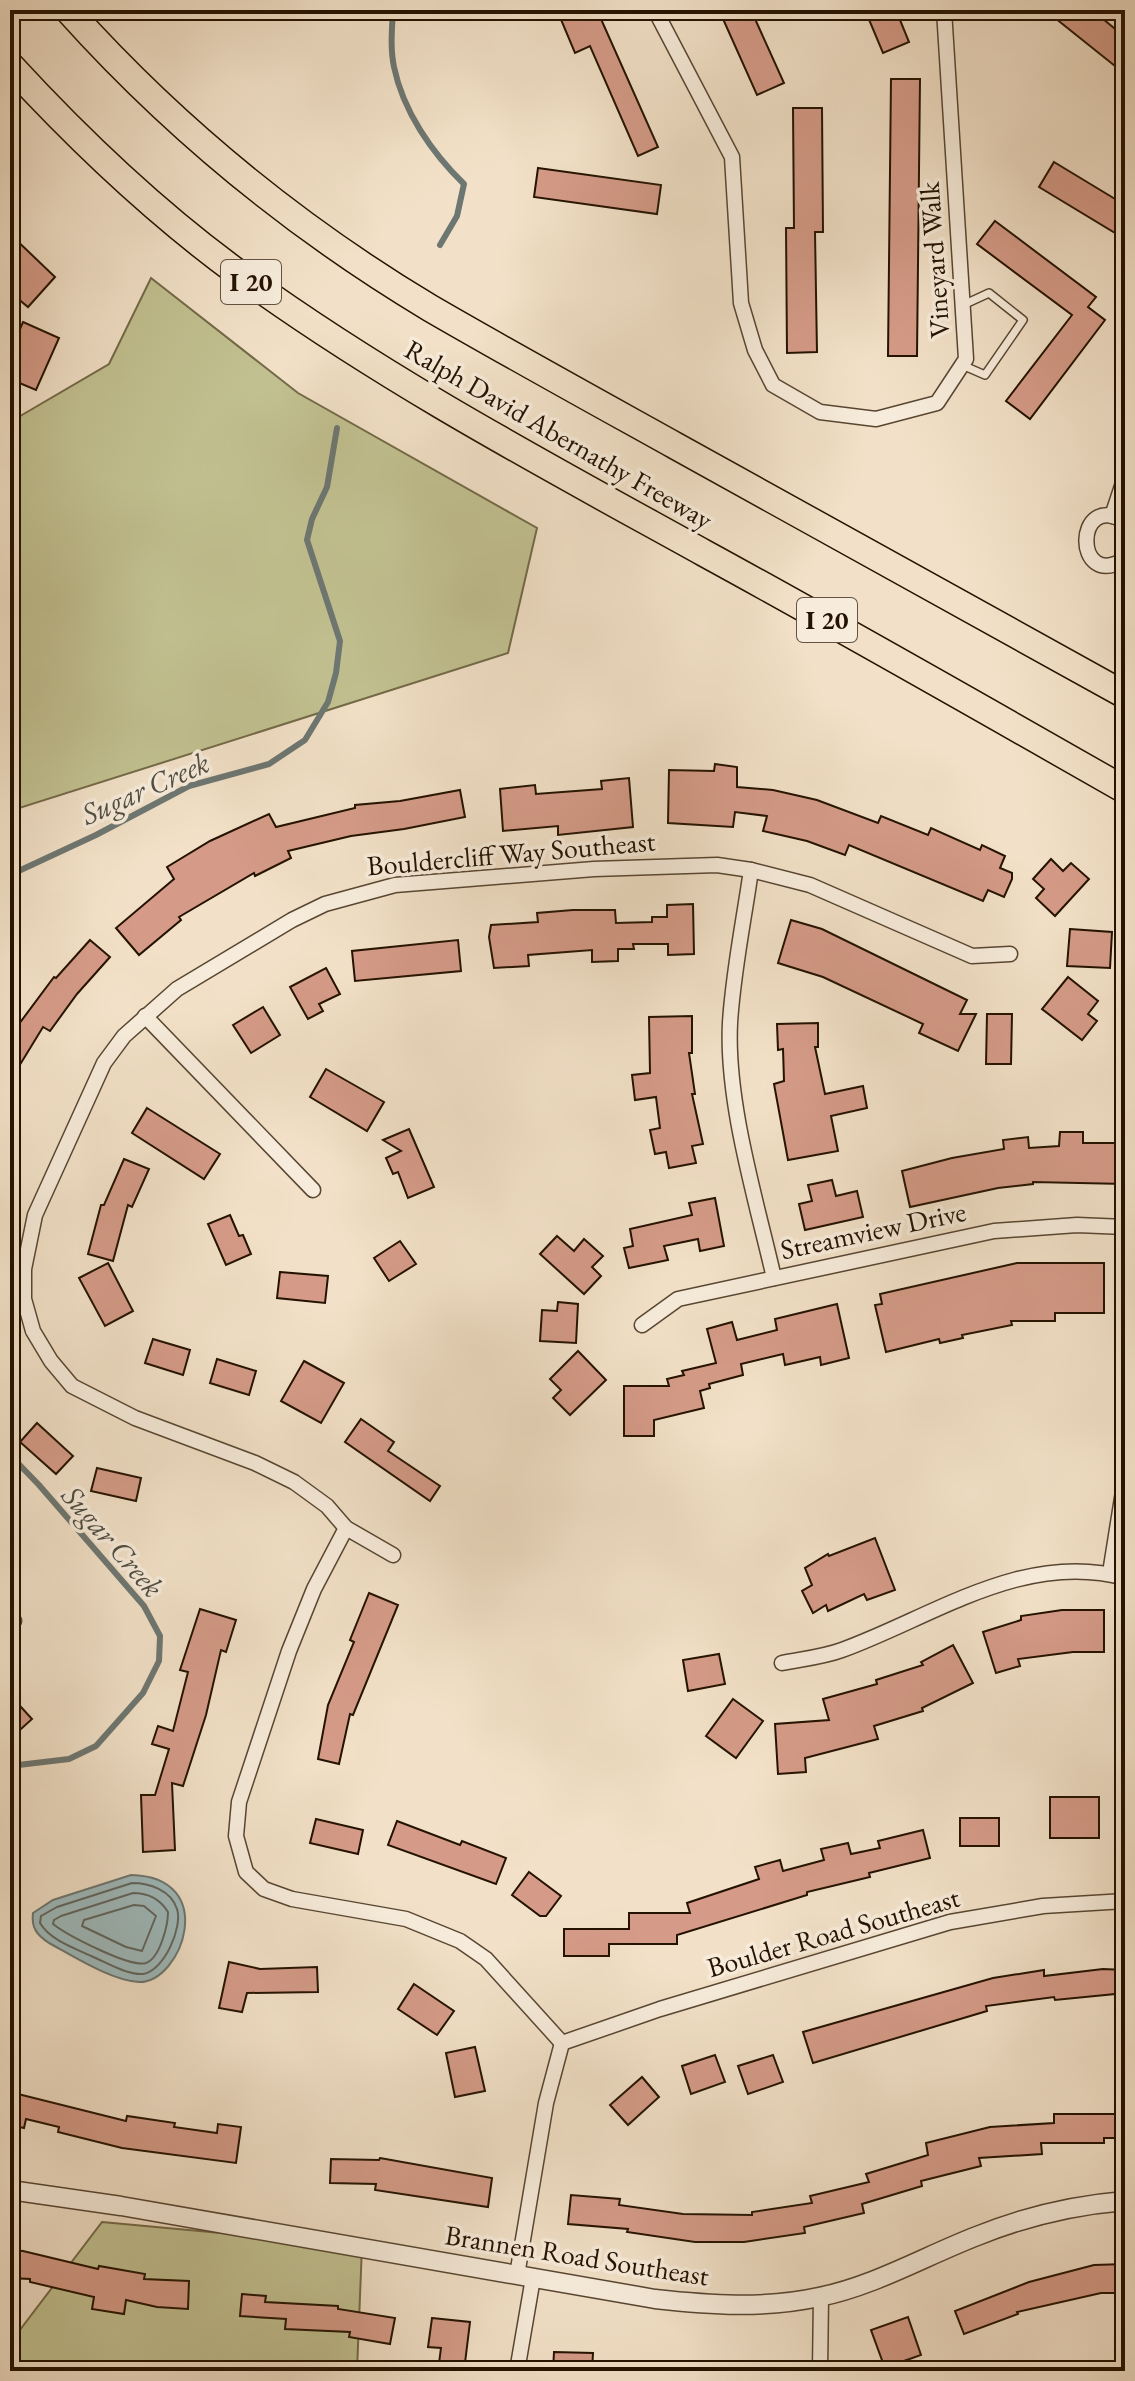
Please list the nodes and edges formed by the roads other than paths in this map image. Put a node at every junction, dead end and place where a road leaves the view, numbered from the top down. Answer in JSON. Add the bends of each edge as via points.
{"nodes":[{"id":1,"x":68,"y":10,"type":"edge"},
{"id":2,"x":655,"y":10,"type":"edge"},
{"id":3,"x":944,"y":10,"type":"edge"},
{"id":4,"x":10,"y":65,"type":"edge"},
{"id":5,"x":963,"y":305,"type":"junction"},
{"id":6,"x":962,"y":365,"type":"junction"},
{"id":7,"x":1125,"y":477,"type":"edge"},
{"id":8,"x":1119,"y":519,"type":"edge"},
{"id":9,"x":1124,"y":561,"type":"edge"},
{"id":10,"x":1125,"y":695,"type":"edge"},
{"id":11,"x":1125,"y":790,"type":"edge"},
{"id":12,"x":751,"y":870,"type":"junction"},
{"id":13,"x":1010,"y":954,"type":"dead end"},
{"id":14,"x":145,"y":1016,"type":"junction"},
{"id":15,"x":313,"y":1190,"type":"dead end"},
{"id":16,"x":1125,"y":1227,"type":"edge"},
{"id":17,"x":774,"y":1278,"type":"junction"},
{"id":18,"x":642,"y":1325,"type":"dead end"},
{"id":19,"x":1125,"y":1479,"type":"edge"},
{"id":20,"x":346,"y":1528,"type":"junction"},
{"id":21,"x":393,"y":1555,"type":"dead end"},
{"id":22,"x":1110,"y":1573,"type":"junction"},
{"id":23,"x":1125,"y":1578,"type":"edge"},
{"id":24,"x":782,"y":1663,"type":"dead end"},
{"id":25,"x":1125,"y":1901,"type":"edge"},
{"id":26,"x":562,"y":2043,"type":"junction"},
{"id":27,"x":10,"y":2190,"type":"edge"},
{"id":28,"x":1125,"y":2201,"type":"edge"},
{"id":29,"x":525,"y":2276,"type":"junction"},
{"id":30,"x":821,"y":2297,"type":"junction"},
{"id":31,"x":517,"y":2371,"type":"edge"},
{"id":32,"x":820,"y":2371,"type":"edge"}],
"edges":[{"from":1,"to":10,"type":"highway","name":"Ralph David Abernathy Freeway","via":[[162,109],[223,161],[289,213],[429,307]]},
{"from":2,"to":6,"type":"street","name":"Vineyard Walk","via":[[732,157],[741,303],[755,350],[773,385],[820,412],[876,419],[937,403]]},
{"from":3,"to":5,"type":"street","name":"Vineyard Walk"},
{"from":4,"to":11,"type":"highway","name":"Ralph David Abernathy Freeway","number":"I 20","via":[[160,210],[319,330],[526,455]]},
{"from":5,"to":6,"type":"street","name":"Vineyard Walk"},
{"from":5,"to":6,"type":"lane","via":[[989,293],[1023,320],[985,375]]},
{"from":7,"to":8,"type":"street"},
{"from":8,"to":9,"type":"street","via":[[1097,519],[1085,541],[1095,561]]},
{"from":12,"to":13,"type":"street","name":"Bouldercliff Way Southeast","via":[[810,885],[972,956]]},
{"from":12,"to":14,"type":"street","name":"Bouldercliff Way Southeast","via":[[674,865],[395,885],[356,894],[292,920],[196,976]]},
{"from":12,"to":17,"type":"street","via":[[730,1024],[733,1080]]},
{"from":14,"to":15,"type":"street"},
{"from":14,"to":20,"type":"street","name":"Bouldercliff Way Southeast","via":[[104,1063],[35,1215],[24,1269],[24,1299],[33,1331],[72,1386],[135,1418],[294,1482]]},
{"from":16,"to":17,"type":"street","name":"Streamview Drive","via":[[994,1231]]},
{"from":17,"to":18,"type":"street","name":"Streamview Drive","via":[[678,1299]]},
{"from":19,"to":22,"type":"street"},
{"from":20,"to":21,"type":"street","name":"Bouldercliff Way Southeast"},
{"from":20,"to":26,"type":"street","via":[[289,1651],[239,1802],[236,1836],[246,1872],[264,1889],[292,1899],[406,1919],[460,1941],[495,1968]]},
{"from":22,"to":23,"type":"street"},
{"from":22,"to":24,"type":"street","via":[[1005,1580],[840,1651]]},
{"from":25,"to":26,"type":"street","name":"Boulder Road Southeast","via":[[1043,1906],[950,1922]]},
{"from":26,"to":29,"type":"street","via":[[546,2103]]},
{"from":27,"to":29,"type":"street","name":"Brannen Road Southeast"},
{"from":28,"to":30,"type":"street","name":"Brannen Road Southeast","via":[[1015,2222]]},
{"from":29,"to":30,"type":"street","name":"Brannen Road Southeast","via":[[696,2303],[745,2305]]},
{"from":29,"to":31,"type":"street"},
{"from":30,"to":32,"type":"street"}]}
